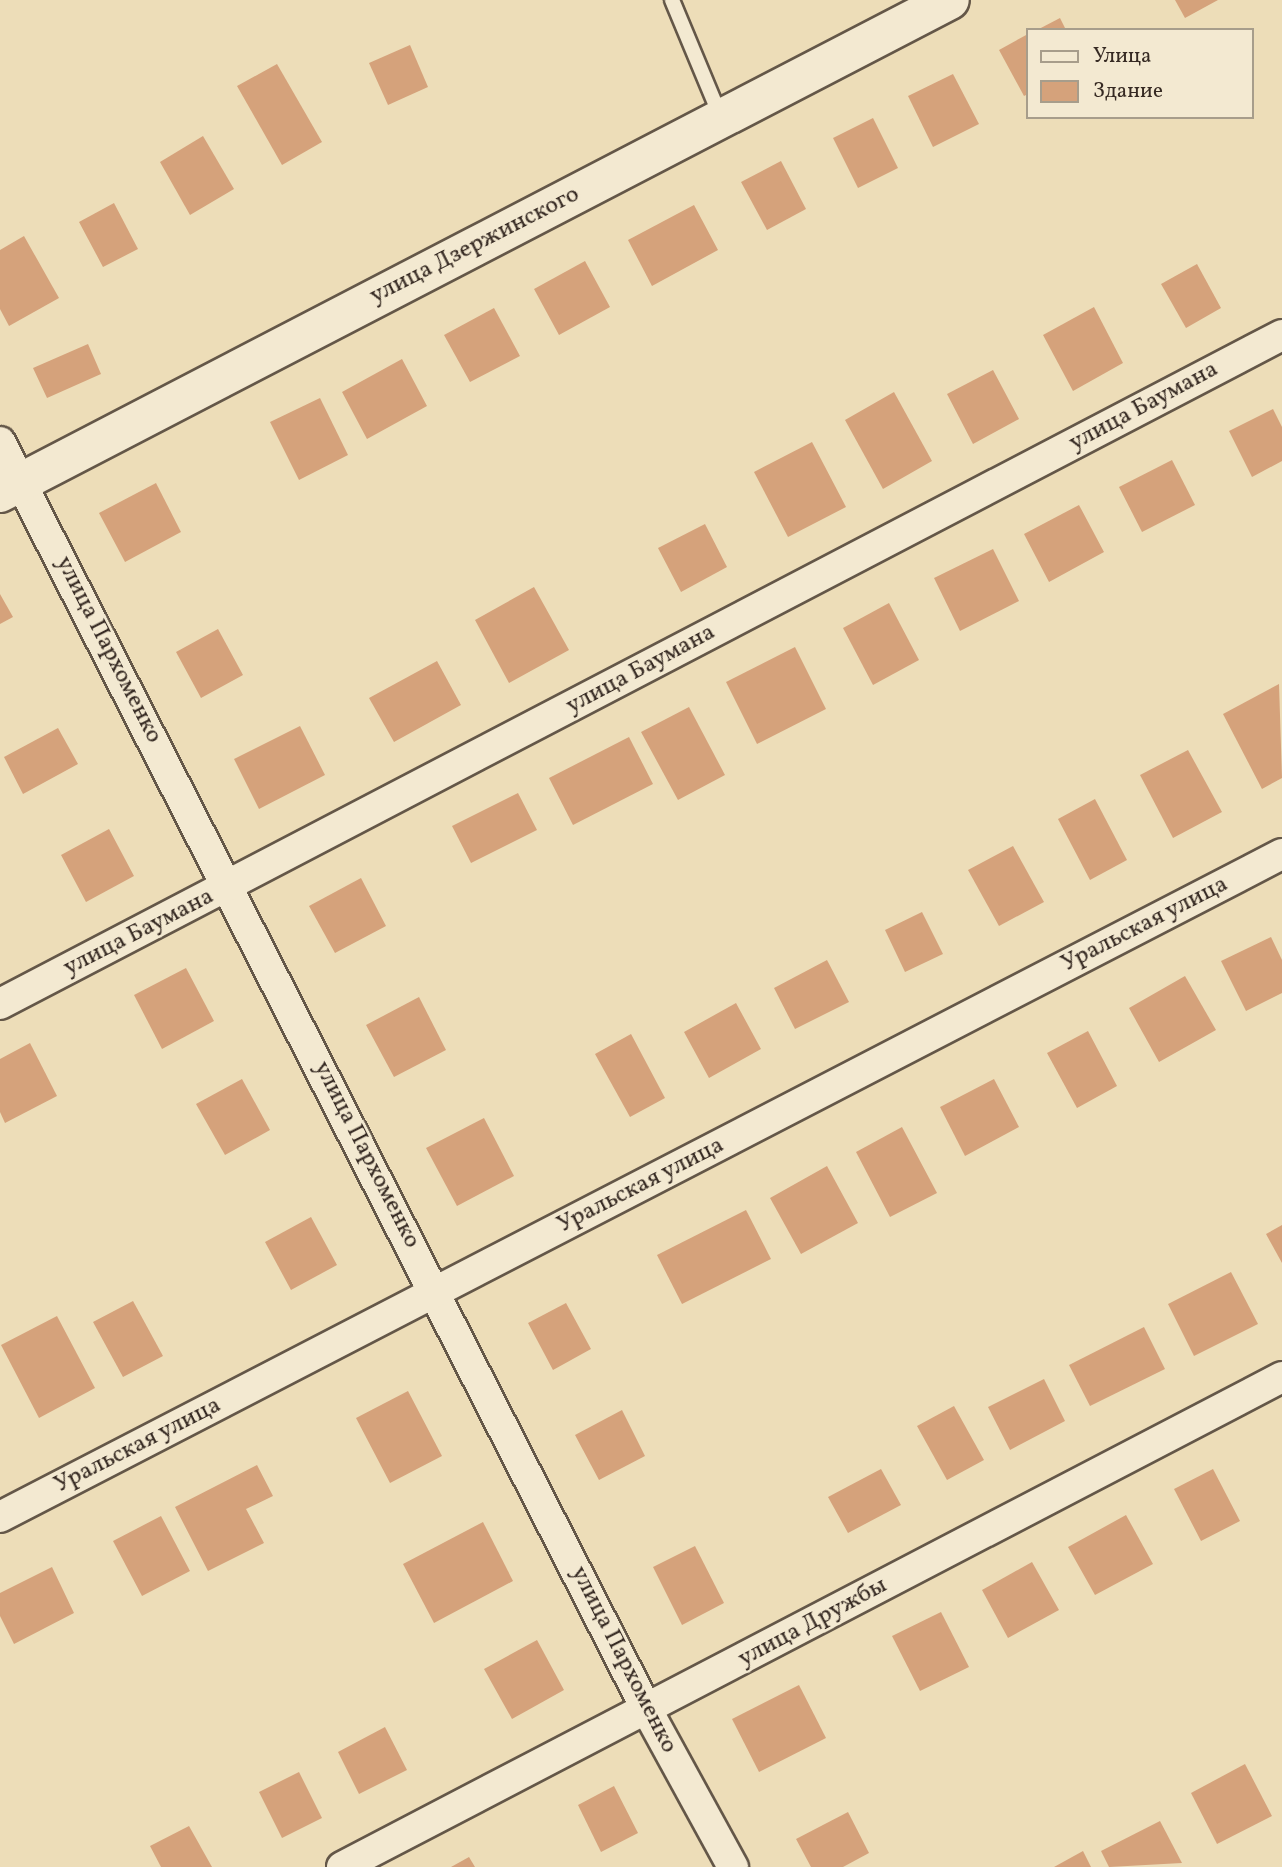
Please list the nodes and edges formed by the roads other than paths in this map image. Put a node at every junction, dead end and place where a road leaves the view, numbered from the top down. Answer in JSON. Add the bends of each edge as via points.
{"nodes":[{"id":1,"x":673,"y":0,"type":"edge"},
{"id":2,"x":950,"y":0,"type":"edge"},
{"id":3,"x":722,"y":118,"type":"junction"},
{"id":4,"x":1282,"y":335,"type":"edge"},
{"id":5,"x":0,"y":442,"type":"edge"},
{"id":6,"x":11,"y":487,"type":"edge"},
{"id":7,"x":1282,"y":853,"type":"edge"},
{"id":8,"x":231,"y":885,"type":"junction"},
{"id":9,"x":0,"y":1004,"type":"edge"},
{"id":10,"x":436,"y":1292,"type":"junction"},
{"id":11,"x":1282,"y":1377,"type":"edge"},
{"id":12,"x":0,"y":1517,"type":"edge"},
{"id":13,"x":647,"y":1710,"type":"junction"},
{"id":14,"x":342,"y":1867,"type":"edge"},
{"id":15,"x":733,"y":1867,"type":"edge"}],
"edges":[{"from":1,"to":3,"type":"lane"},
{"from":2,"to":3,"type":"street","name":"улица Дзержинского"},
{"from":3,"to":6,"type":"street","name":"улица Дзержинского"},
{"from":4,"to":8,"type":"street","name":"улица Баумана"},
{"from":5,"to":6,"type":"street","name":"улица Пархоменко"},
{"from":6,"to":8,"type":"street","name":"улица Пархоменко"},
{"from":7,"to":10,"type":"street","name":"Уральская улица"},
{"from":8,"to":9,"type":"street","name":"улица Баумана"},
{"from":8,"to":10,"type":"street","name":"улица Пархоменко"},
{"from":10,"to":12,"type":"street","name":"Уральская улица"},
{"from":10,"to":13,"type":"street","name":"улица Пархоменко"},
{"from":11,"to":13,"type":"street","name":"улица Дружбы"},
{"from":13,"to":14,"type":"street","name":"улица Дружбы"},
{"from":13,"to":15,"type":"street","name":"улица Пархоменко"}]}
